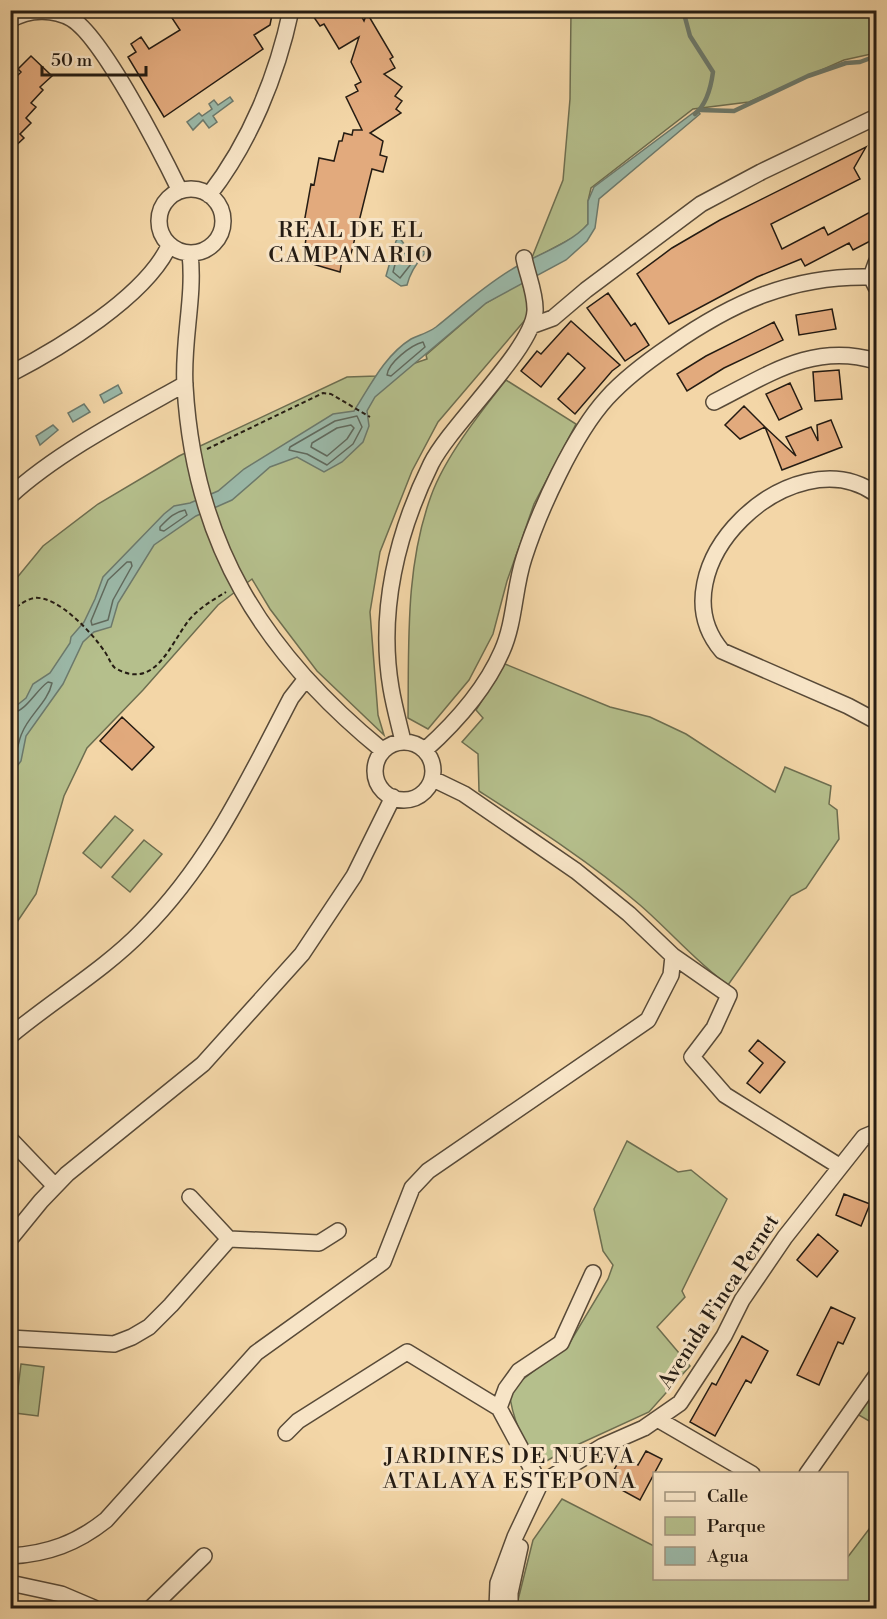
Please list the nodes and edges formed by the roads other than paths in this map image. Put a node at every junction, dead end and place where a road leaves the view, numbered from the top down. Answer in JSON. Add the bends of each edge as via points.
{"nodes":[{"id":1,"x":291,"y":10,"type":"edge"},
{"id":2,"x":10,"y":20,"type":"edge"},
{"id":3,"x":876,"y":117,"type":"edge"},
{"id":4,"x":180,"y":191,"type":"junction"},
{"id":5,"x":209,"y":195,"type":"junction"},
{"id":6,"x":169,"y":246,"type":"junction"},
{"id":7,"x":190,"y":254,"type":"junction"},
{"id":8,"x":524,"y":258,"type":"dead end"},
{"id":9,"x":875,"y":276,"type":"edge"},
{"id":10,"x":531,"y":326,"type":"junction"},
{"id":11,"x":876,"y":361,"type":"edge"},
{"id":12,"x":10,"y":374,"type":"edge"},
{"id":13,"x":185,"y":384,"type":"junction"},
{"id":14,"x":714,"y":402,"type":"dead end"},
{"id":15,"x":876,"y":494,"type":"edge"},
{"id":16,"x":10,"y":496,"type":"edge"},
{"id":17,"x":305,"y":681,"type":"junction"},
{"id":18,"x":876,"y":722,"type":"edge"},
{"id":19,"x":403,"y":741,"type":"junction"},
{"id":20,"x":382,"y":750,"type":"junction"},
{"id":21,"x":425,"y":750,"type":"junction"},
{"id":22,"x":433,"y":779,"type":"junction"},
{"id":23,"x":393,"y":797,"type":"junction"},
{"id":24,"x":673,"y":956,"type":"junction"},
{"id":25,"x":10,"y":1036,"type":"edge"},
{"id":26,"x":876,"y":1132,"type":"edge"},
{"id":27,"x":10,"y":1139,"type":"edge"},
{"id":28,"x":839,"y":1166,"type":"junction"},
{"id":29,"x":54,"y":1186,"type":"junction"},
{"id":30,"x":190,"y":1197,"type":"dead end"},
{"id":31,"x":338,"y":1231,"type":"dead end"},
{"id":32,"x":10,"y":1239,"type":"edge"},
{"id":33,"x":229,"y":1239,"type":"junction"},
{"id":34,"x":593,"y":1273,"type":"dead end"},
{"id":35,"x":10,"y":1338,"type":"edge"},
{"id":36,"x":876,"y":1376,"type":"edge"},
{"id":37,"x":499,"y":1408,"type":"junction"},
{"id":38,"x":659,"y":1420,"type":"junction"},
{"id":39,"x":286,"y":1433,"type":"dead end"},
{"id":40,"x":750,"y":1472,"type":"edge"},
{"id":41,"x":808,"y":1472,"type":"edge"},
{"id":42,"x":540,"y":1484,"type":"junction"},
{"id":43,"x":10,"y":1556,"type":"edge"},
{"id":44,"x":204,"y":1556,"type":"dead end"},
{"id":45,"x":10,"y":1583,"type":"edge"},
{"id":46,"x":94,"y":1608,"type":"edge"},
{"id":47,"x":151,"y":1608,"type":"edge"},
{"id":48,"x":497,"y":1608,"type":"edge"},
{"id":49,"x":510,"y":1608,"type":"edge"}],
"edges":[{"from":1,"to":5,"type":"street","via":[[276,67],[249,131]]},
{"from":2,"to":4,"type":"street","via":[[29,13],[54,12],[74,20],[88,32],[106,57]]},
{"from":3,"to":10,"type":"street","via":[[701,204],[553,318]]},
{"from":4,"to":5,"type":"street","via":[[195,189]]},
{"from":4,"to":6,"type":"street","via":[[167,199],[160,212],[159,226]]},
{"from":5,"to":7,"type":"street","via":[[220,208],[221,232],[206,250]]},
{"from":6,"to":7,"type":"street"},
{"from":6,"to":12,"type":"street","via":[[161,264],[122,300],[50,353]]},
{"from":7,"to":13,"type":"street"},
{"from":8,"to":10,"type":"street","via":[[535,311]]},
{"from":9,"to":21,"type":"street","via":[[793,284],[760,294],[694,329],[650,360],[607,398],[579,438],[546,503],[523,559],[502,650],[479,688],[445,732]]},
{"from":10,"to":19,"type":"street","via":[[510,362],[432,462],[411,510],[393,569],[387,616],[391,687]]},
{"from":11,"to":14,"type":"street","via":[[860,356],[815,355],[792,362]]},
{"from":13,"to":16,"type":"street","via":[[80,446]]},
{"from":13,"to":17,"type":"street","via":[[196,473],[211,524],[237,584]]},
{"from":15,"to":18,"type":"street","via":[[841,478],[816,479],[775,496],[730,529],[709,568],[705,592],[706,626],[722,651]]},
{"from":17,"to":20,"type":"street"},
{"from":17,"to":25,"type":"street","via":[[291,698],[226,823],[188,880],[142,932]]},
{"from":19,"to":20,"type":"street"},
{"from":19,"to":21,"type":"street"},
{"from":20,"to":23,"type":"street","via":[[376,763],[376,781]]},
{"from":21,"to":22,"type":"street","via":[[432,761]]},
{"from":22,"to":23,"type":"street","via":[[414,799]]},
{"from":22,"to":24,"type":"street","via":[[464,794],[576,871]]},
{"from":23,"to":29,"type":"street","via":[[354,876],[302,954],[202,1064]]},
{"from":24,"to":28,"type":"street","via":[[729,995],[714,1028],[692,1057],[725,1095]]},
{"from":24,"to":43,"type":"street","via":[[671,975],[648,1020],[428,1171],[412,1188],[382,1262],[256,1353],[106,1520],[85,1537],[59,1549]]},
{"from":26,"to":28,"type":"street","name":"Avenida Finca Pernet","via":[[864,1137]]},
{"from":27,"to":29,"type":"street"},
{"from":28,"to":38,"type":"street","name":"Avenida Finca Pernet","via":[[742,1300],[724,1336],[680,1403]]},
{"from":29,"to":32,"type":"street"},
{"from":30,"to":33,"type":"street"},
{"from":31,"to":33,"type":"street","via":[[319,1242]]},
{"from":33,"to":35,"type":"street","via":[[171,1305],[149,1327],[132,1337],[114,1344]]},
{"from":34,"to":37,"type":"street","via":[[561,1343],[519,1371]]},
{"from":36,"to":41,"type":"street"},
{"from":37,"to":39,"type":"street","via":[[407,1352],[298,1420]]},
{"from":37,"to":42,"type":"street"},
{"from":38,"to":40,"type":"street"},
{"from":38,"to":42,"type":"street","name":"Avenida Finca Pernet","via":[[573,1462]]},
{"from":42,"to":48,"type":"street","via":[[498,1583]]},
{"from":42,"to":49,"type":"street","via":[[518,1552]]},
{"from":44,"to":47,"type":"street"},
{"from":45,"to":46,"type":"street","via":[[61,1594]]}]}
